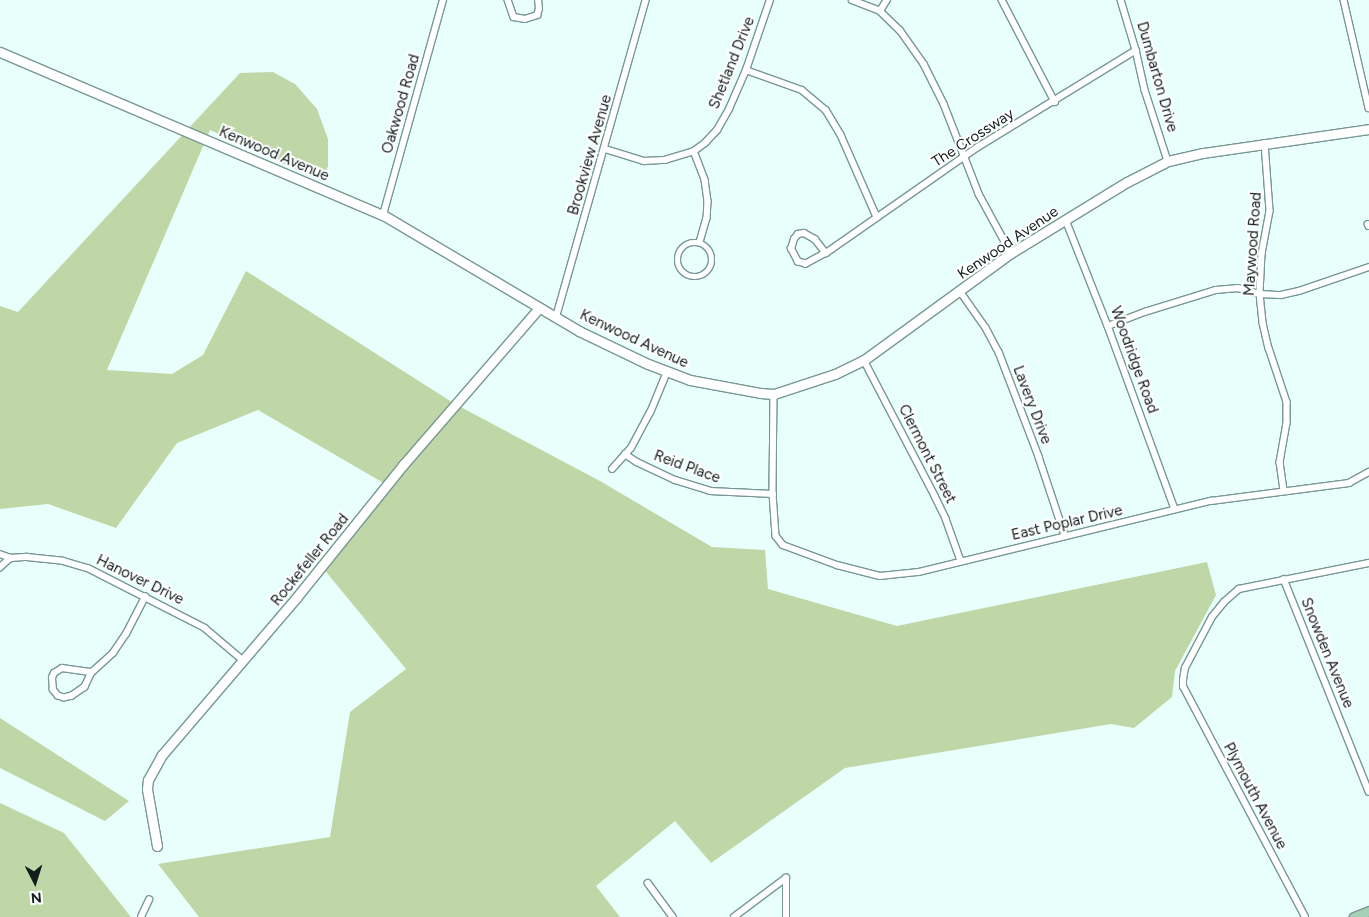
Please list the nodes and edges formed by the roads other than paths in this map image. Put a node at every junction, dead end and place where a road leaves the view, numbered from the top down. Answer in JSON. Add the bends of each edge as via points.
{"nodes":[{"id":1,"x":443,"y":0,"type":"edge"},
{"id":2,"x":508,"y":0,"type":"edge"},
{"id":3,"x":538,"y":0,"type":"edge"},
{"id":4,"x":646,"y":0,"type":"edge"},
{"id":5,"x":770,"y":0,"type":"edge"},
{"id":6,"x":852,"y":0,"type":"edge"},
{"id":7,"x":887,"y":0,"type":"edge"},
{"id":8,"x":1002,"y":0,"type":"edge"},
{"id":9,"x":1121,"y":0,"type":"edge"},
{"id":10,"x":1344,"y":0,"type":"edge"},
{"id":11,"x":880,"y":11,"type":"junction"},
{"id":12,"x":1136,"y":50,"type":"junction"},
{"id":13,"x":0,"y":52,"type":"edge"},
{"id":14,"x":746,"y":70,"type":"junction"},
{"id":15,"x":1055,"y":102,"type":"junction"},
{"id":16,"x":1369,"y":108,"type":"edge"},
{"id":17,"x":1369,"y":129,"type":"edge"},
{"id":18,"x":1265,"y":143,"type":"junction"},
{"id":19,"x":605,"y":149,"type":"junction"},
{"id":20,"x":694,"y":151,"type":"junction"},
{"id":21,"x":964,"y":158,"type":"junction"},
{"id":22,"x":1168,"y":161,"type":"junction"},
{"id":23,"x":383,"y":215,"type":"junction"},
{"id":24,"x":877,"y":217,"type":"junction"},
{"id":25,"x":1066,"y":220,"type":"junction"},
{"id":26,"x":700,"y":242,"type":"junction"},
{"id":27,"x":826,"y":253,"type":"junction"},
{"id":28,"x":1011,"y":254,"type":"junction"},
{"id":29,"x":1369,"y":267,"type":"edge"},
{"id":30,"x":960,"y":291,"type":"junction"},
{"id":31,"x":1260,"y":294,"type":"junction"},
{"id":32,"x":539,"y":308,"type":"junction"},
{"id":33,"x":556,"y":317,"type":"junction"},
{"id":34,"x":1108,"y":326,"type":"junction"},
{"id":35,"x":864,"y":360,"type":"junction"},
{"id":36,"x":667,"y":372,"type":"junction"},
{"id":37,"x":774,"y":394,"type":"junction"},
{"id":38,"x":625,"y":454,"type":"junction"},
{"id":39,"x":612,"y":468,"type":"dead end"},
{"id":40,"x":1369,"y":472,"type":"edge"},
{"id":41,"x":1284,"y":491,"type":"junction"},
{"id":42,"x":773,"y":494,"type":"junction"},
{"id":43,"x":1175,"y":509,"type":"junction"},
{"id":44,"x":1065,"y":535,"type":"junction"},
{"id":45,"x":0,"y":554,"type":"edge"},
{"id":46,"x":10,"y":558,"type":"junction"},
{"id":47,"x":961,"y":561,"type":"junction"},
{"id":48,"x":1369,"y":563,"type":"edge"},
{"id":49,"x":0,"y":568,"type":"edge"},
{"id":50,"x":1284,"y":580,"type":"junction"},
{"id":51,"x":145,"y":598,"type":"junction"},
{"id":52,"x":244,"y":661,"type":"junction"},
{"id":53,"x":92,"y":672,"type":"junction"},
{"id":54,"x":1369,"y":792,"type":"edge"},
{"id":55,"x":157,"y":846,"type":"dead end"},
{"id":56,"x":648,"y":883,"type":"dead end"},
{"id":57,"x":149,"y":900,"type":"dead end"},
{"id":58,"x":1369,"y":911,"type":"edge"},
{"id":59,"x":141,"y":917,"type":"edge"},
{"id":60,"x":673,"y":917,"type":"edge"},
{"id":61,"x":734,"y":917,"type":"edge"},
{"id":62,"x":786,"y":917,"type":"edge"},
{"id":63,"x":1305,"y":917,"type":"edge"},
{"id":64,"x":1354,"y":917,"type":"edge"}],
"edges":[{"from":1,"to":23,"type":"street","name":"Oakwood Road"},
{"from":2,"to":3,"type":"street","via":[[514,17],[524,20],[537,15]]},
{"from":4,"to":19,"type":"street","name":"Brookview Avenue"},
{"from":5,"to":14,"type":"street","name":"Shetland Drive"},
{"from":6,"to":11,"type":"street"},
{"from":7,"to":11,"type":"street"},
{"from":8,"to":15,"type":"street"},
{"from":9,"to":12,"type":"street","name":"Dumbarton Drive"},
{"from":10,"to":16,"type":"street"},
{"from":11,"to":21,"type":"street","via":[[900,30],[933,79]]},
{"from":12,"to":15,"type":"street","name":"The Crossway"},
{"from":12,"to":22,"type":"street","name":"Dumbarton Drive"},
{"from":13,"to":23,"type":"street","name":"Kenwood Avenue"},
{"from":14,"to":20,"type":"street","name":"Shetland Drive","via":[[717,130]]},
{"from":14,"to":24,"type":"street","via":[[802,90],[826,110],[841,135]]},
{"from":15,"to":21,"type":"street","name":"The Crossway"},
{"from":17,"to":18,"type":"street","name":"Kenwood Avenue"},
{"from":18,"to":22,"type":"street","name":"Kenwood Avenue"},
{"from":18,"to":31,"type":"street","name":"Maywood Road","via":[[1270,211],[1262,254]]},
{"from":19,"to":20,"type":"street","name":"Shetland Drive","via":[[644,161],[665,160]]},
{"from":19,"to":33,"type":"street","name":"Brookview Avenue"},
{"from":20,"to":26,"type":"street","via":[[705,180],[708,201]]},
{"from":21,"to":24,"type":"street","name":"The Crossway"},
{"from":21,"to":28,"type":"street"},
{"from":22,"to":25,"type":"street","name":"Kenwood Avenue"},
{"from":23,"to":32,"type":"street","name":"Kenwood Avenue"},
{"from":24,"to":27,"type":"street","name":"The Crossway"},
{"from":25,"to":28,"type":"street","name":"Kenwood Avenue"},
{"from":25,"to":34,"type":"street","name":"Woodridge Road"},
{"from":26,"to":26,"type":"street","via":[[686,244],[680,252],[681,267],[689,276],[701,277],[711,266],[711,254]]},
{"from":27,"to":27,"type":"street","name":"The Crossway","via":[[812,263],[802,264],[792,254],[792,242],[798,234],[812,236]]},
{"from":28,"to":30,"type":"street","name":"Kenwood Avenue"},
{"from":29,"to":31,"type":"street","via":[[1299,291],[1281,295]]},
{"from":30,"to":35,"type":"street","name":"Kenwood Avenue"},
{"from":30,"to":44,"type":"street","name":"Lavery Drive","via":[[999,352]]},
{"from":31,"to":34,"type":"street","via":[[1238,288],[1216,290]]},
{"from":31,"to":41,"type":"street","name":"Maywood Road","via":[[1269,348],[1287,402],[1280,462]]},
{"from":32,"to":33,"type":"street","name":"Kenwood Avenue"},
{"from":32,"to":52,"type":"street","name":"Rockefeller Road","via":[[403,465]]},
{"from":33,"to":36,"type":"street","name":"Kenwood Avenue"},
{"from":34,"to":43,"type":"street","name":"Woodridge Road"},
{"from":35,"to":37,"type":"street","name":"Kenwood Avenue","via":[[835,374]]},
{"from":35,"to":47,"type":"street","name":"Clermont Street","via":[[935,496]]},
{"from":36,"to":37,"type":"street","name":"Kenwood Avenue","via":[[744,392]]},
{"from":36,"to":38,"type":"street","via":[[650,413]]},
{"from":37,"to":42,"type":"street"},
{"from":38,"to":39,"type":"street"},
{"from":38,"to":42,"type":"street","name":"Reid Place","via":[[675,480],[710,491]]},
{"from":40,"to":41,"type":"street","name":"East Poplar Drive","via":[[1349,483]]},
{"from":41,"to":43,"type":"street","name":"East Poplar Drive"},
{"from":42,"to":47,"type":"street","name":"East Poplar Drive","via":[[776,536],[783,545],[838,565],[880,576],[919,572]]},
{"from":43,"to":44,"type":"street","name":"East Poplar Drive"},
{"from":44,"to":47,"type":"street","name":"East Poplar Drive"},
{"from":45,"to":46,"type":"street","name":"Hanover Drive"},
{"from":46,"to":49,"type":"street"},
{"from":46,"to":51,"type":"street","name":"Hanover Drive","via":[[54,560],[88,568]]},
{"from":48,"to":50,"type":"street"},
{"from":50,"to":54,"type":"street","name":"Snowden Avenue"},
{"from":50,"to":63,"type":"street","name":"Plymouth Avenue","via":[[1239,589],[1224,602],[1212,617],[1185,668],[1184,687]]},
{"from":51,"to":52,"type":"street","name":"Hanover Drive","via":[[205,628]]},
{"from":51,"to":53,"type":"street","via":[[113,653]]},
{"from":52,"to":55,"type":"street","name":"Rockefeller Road","via":[[152,770],[147,789]]},
{"from":53,"to":53,"type":"street","via":[[85,687],[72,696],[64,698],[53,690],[52,678],[59,669]]},
{"from":56,"to":60,"type":"street"},
{"from":57,"to":59,"type":"street"},
{"from":58,"to":64,"type":"main road"},
{"from":61,"to":62,"type":"street","via":[[786,878]]}]}
